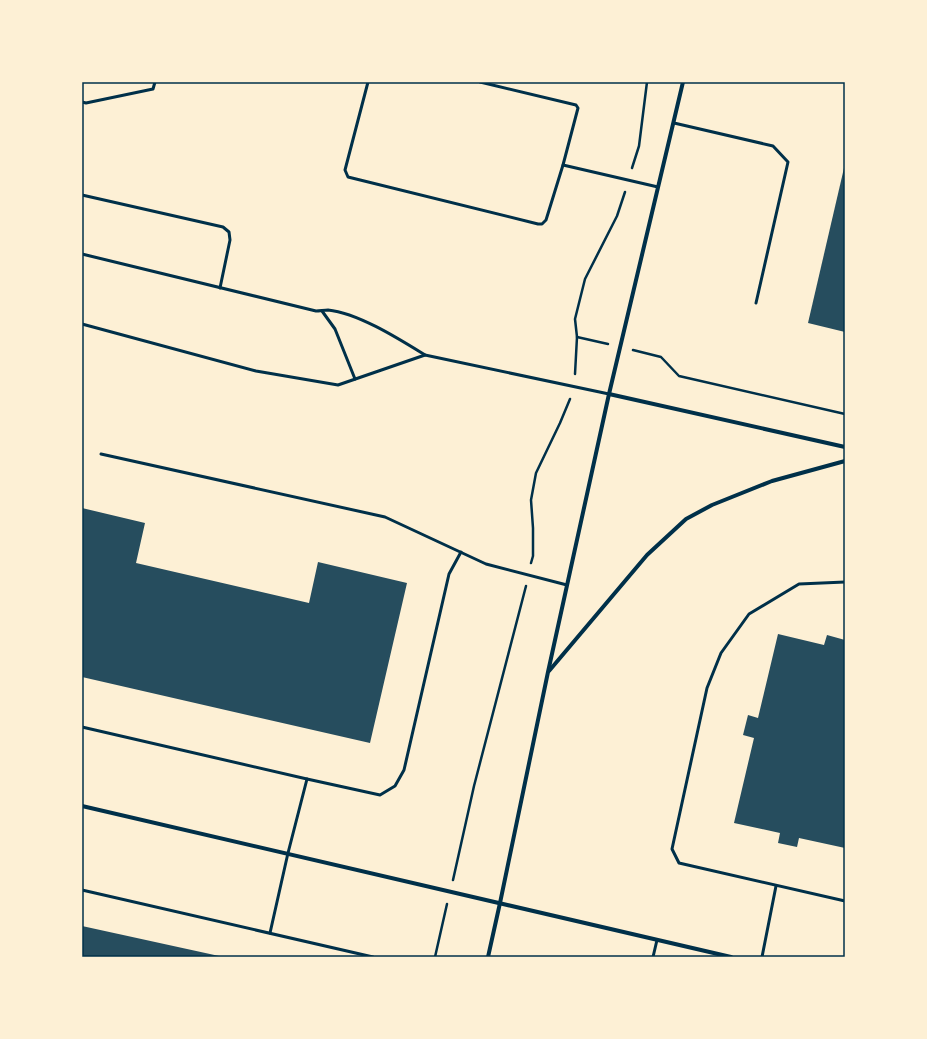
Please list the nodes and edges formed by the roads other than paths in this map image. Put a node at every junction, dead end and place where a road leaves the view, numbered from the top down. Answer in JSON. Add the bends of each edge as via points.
{"nodes":[{"id":1,"x":155,"y":82,"type":"edge"},
{"id":2,"x":368,"y":82,"type":"edge"},
{"id":3,"x":480,"y":82,"type":"edge"},
{"id":4,"x":683,"y":82,"type":"edge"},
{"id":5,"x":82,"y":102,"type":"edge"},
{"id":6,"x":674,"y":123,"type":"junction"},
{"id":7,"x":563,"y":165,"type":"junction"},
{"id":8,"x":658,"y":187,"type":"junction"},
{"id":9,"x":82,"y":195,"type":"edge"},
{"id":10,"x":82,"y":254,"type":"edge"},
{"id":11,"x":220,"y":288,"type":"junction"},
{"id":12,"x":756,"y":303,"type":"dead end"},
{"id":13,"x":322,"y":311,"type":"junction"},
{"id":14,"x":82,"y":324,"type":"edge"},
{"id":15,"x":425,"y":355,"type":"junction"},
{"id":16,"x":355,"y":379,"type":"junction"},
{"id":17,"x":609,"y":394,"type":"junction"},
{"id":18,"x":845,"y":447,"type":"edge"},
{"id":19,"x":101,"y":454,"type":"dead end"},
{"id":20,"x":845,"y":461,"type":"edge"},
{"id":21,"x":461,"y":552,"type":"junction"},
{"id":22,"x":845,"y":582,"type":"edge"},
{"id":23,"x":567,"y":585,"type":"junction"},
{"id":24,"x":548,"y":672,"type":"junction"},
{"id":25,"x":82,"y":727,"type":"edge"},
{"id":26,"x":307,"y":779,"type":"junction"},
{"id":27,"x":82,"y":806,"type":"edge"},
{"id":28,"x":288,"y":853,"type":"junction"},
{"id":29,"x":776,"y":886,"type":"junction"},
{"id":30,"x":82,"y":890,"type":"edge"},
{"id":31,"x":845,"y":901,"type":"edge"},
{"id":32,"x":500,"y":903,"type":"junction"},
{"id":33,"x":270,"y":933,"type":"junction"},
{"id":34,"x":657,"y":940,"type":"junction"},
{"id":35,"x":374,"y":957,"type":"edge"},
{"id":36,"x":488,"y":957,"type":"edge"},
{"id":37,"x":653,"y":957,"type":"edge"},
{"id":38,"x":732,"y":957,"type":"edge"},
{"id":39,"x":762,"y":957,"type":"edge"}],
"edges":[{"from":1,"to":5,"type":"lane","via":[[153,89]]},
{"from":2,"to":7,"type":"lane","via":[[345,170],[348,177],[542,224],[546,220]]},
{"from":3,"to":7,"type":"lane","via":[[576,105],[578,108]]},
{"from":4,"to":6,"type":"street"},
{"from":6,"to":8,"type":"street"},
{"from":6,"to":12,"type":"lane","via":[[773,146],[788,162]]},
{"from":7,"to":8,"type":"lane"},
{"from":8,"to":17,"type":"street"},
{"from":9,"to":11,"type":"lane","via":[[223,227],[228,232],[230,240]]},
{"from":10,"to":11,"type":"lane"},
{"from":11,"to":13,"type":"lane"},
{"from":13,"to":15,"type":"lane","via":[[328,310],[358,318]]},
{"from":13,"to":16,"type":"lane","via":[[335,329]]},
{"from":14,"to":16,"type":"lane","via":[[256,371],[338,385]]},
{"from":15,"to":16,"type":"lane"},
{"from":15,"to":17,"type":"lane"},
{"from":17,"to":18,"type":"street"},
{"from":17,"to":23,"type":"street"},
{"from":19,"to":21,"type":"lane","via":[[385,517]]},
{"from":20,"to":24,"type":"street","via":[[772,481],[712,505],[686,519],[647,555]]},
{"from":21,"to":23,"type":"lane","via":[[486,564]]},
{"from":21,"to":26,"type":"lane","via":[[449,574],[404,770],[395,786],[380,795]]},
{"from":22,"to":29,"type":"lane","via":[[799,584],[749,614],[721,653],[707,688],[672,849],[679,863]]},
{"from":23,"to":24,"type":"street"},
{"from":24,"to":32,"type":"street"},
{"from":25,"to":26,"type":"lane"},
{"from":26,"to":28,"type":"lane"},
{"from":27,"to":28,"type":"street"},
{"from":28,"to":32,"type":"street"},
{"from":28,"to":33,"type":"lane"},
{"from":29,"to":31,"type":"lane"},
{"from":29,"to":39,"type":"lane"},
{"from":30,"to":33,"type":"lane"},
{"from":32,"to":34,"type":"street"},
{"from":32,"to":36,"type":"street"},
{"from":33,"to":35,"type":"lane"},
{"from":34,"to":37,"type":"lane"},
{"from":34,"to":38,"type":"street"}]}
